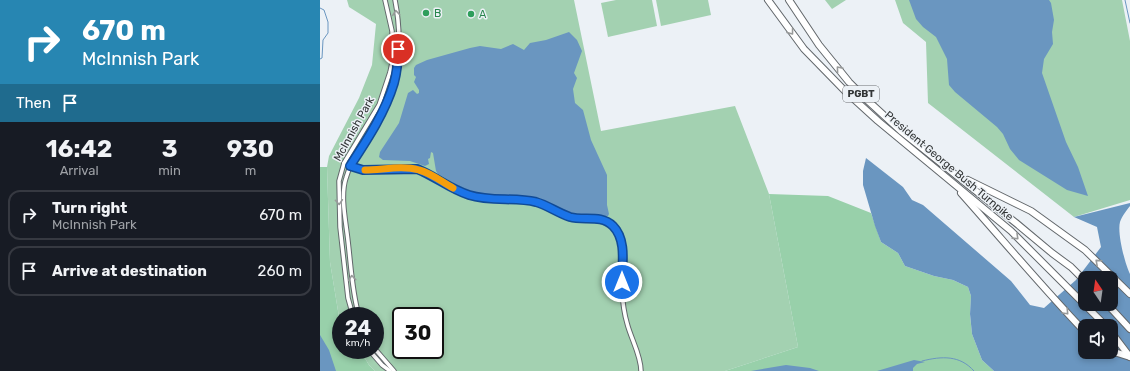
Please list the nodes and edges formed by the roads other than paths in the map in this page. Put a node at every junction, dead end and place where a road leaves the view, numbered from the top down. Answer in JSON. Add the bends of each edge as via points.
{"nodes":[{"id":1,"x":385,"y":0,"type":"edge"},
{"id":2,"x":395,"y":0,"type":"edge"},
{"id":3,"x":768,"y":0,"type":"edge"},
{"id":4,"x":789,"y":0,"type":"edge"},
{"id":5,"x":344,"y":163,"type":"junction"},
{"id":6,"x":350,"y":166,"type":"junction"},
{"id":7,"x":951,"y":170,"type":"junction"},
{"id":8,"x":944,"y":175,"type":"junction"},
{"id":9,"x":1078,"y":274,"type":"edge"},
{"id":10,"x":1130,"y":294,"type":"edge"},
{"id":11,"x":351,"y":307,"type":"edge"},
{"id":12,"x":357,"y":307,"type":"edge"},
{"id":13,"x":1113,"y":311,"type":"edge"},
{"id":14,"x":1099,"y":319,"type":"edge"},
{"id":15,"x":1078,"y":324,"type":"edge"},
{"id":16,"x":1130,"y":329,"type":"edge"},
{"id":17,"x":1118,"y":341,"type":"edge"},
{"id":18,"x":1118,"y":353,"type":"edge"},
{"id":19,"x":1130,"y":357,"type":"edge"},
{"id":20,"x":376,"y":359,"type":"edge"},
{"id":21,"x":383,"y":359,"type":"edge"},
{"id":22,"x":390,"y":371,"type":"edge"},
{"id":23,"x":394,"y":371,"type":"edge"},
{"id":24,"x":641,"y":371,"type":"edge"}],
"edges":[{"from":1,"to":5,"type":"street","name":"McInnish Park","via":[[392,30],[393,58],[390,72],[379,105]]},
{"from":6,"to":2,"type":"street","name":"McInnish Park","one_way":true,"via":[[382,114],[394,82],[398,49]]},
{"from":3,"to":8,"type":"highway","name":"President George Bush Turnpike","number":"PGBT","one_way":true,"via":[[804,49],[827,73],[862,107]]},
{"from":7,"to":4,"type":"highway","name":"President George Bush Turnpike","number":"PGBT","one_way":true,"via":[[884,116],[849,82],[819,45]]},
{"from":5,"to":6,"type":"street"},
{"from":5,"to":11,"type":"street","name":"McInnish Park","one_way":true,"via":[[338,181],[338,193],[346,281]]},
{"from":12,"to":6,"type":"street","name":"McInnish Park","one_way":true,"via":[[344,197],[344,184]]},
{"from":6,"to":24,"type":"street","via":[[363,170],[417,169],[469,195],[537,202],[571,217],[598,219],[612,225],[621,240],[623,307]]},
{"from":7,"to":9,"type":"highway","name":"President George Bush Turnpike","number":"PGBT"},
{"from":10,"to":7,"type":"highway","one_way":true,"via":[[1085,250],[1032,212]]},
{"from":8,"to":14,"type":"highway","name":"President George Bush Turnpike","number":"PGBT","one_way":true,"via":[[1011,231]]},
{"from":8,"to":15,"type":"highway","one_way":true},
{"from":13,"to":16,"type":"highway"},
{"from":17,"to":19,"type":"highway"},
{"from":18,"to":19,"type":"highway"},
{"from":20,"to":22,"type":"street"},
{"from":21,"to":23,"type":"street"}]}
